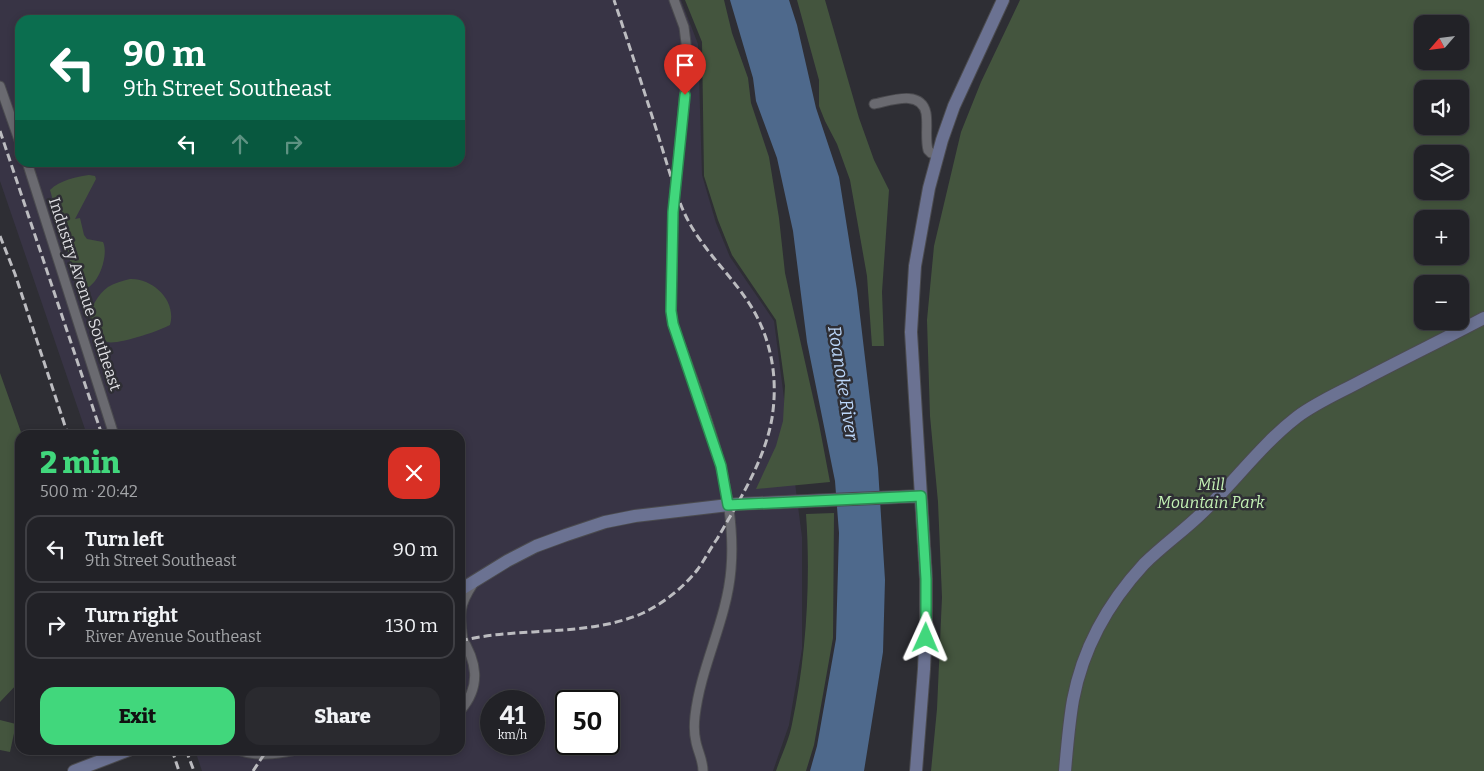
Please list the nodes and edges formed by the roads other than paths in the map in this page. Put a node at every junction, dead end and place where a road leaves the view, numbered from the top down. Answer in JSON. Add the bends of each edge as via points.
{"nodes":[{"id":1,"x":674,"y":0,"type":"edge"},
{"id":2,"x":1003,"y":0,"type":"edge"},
{"id":3,"x":0,"y":86,"type":"edge"},
{"id":4,"x":874,"y":104,"type":"dead end"},
{"id":5,"x":15,"y":129,"type":"edge"},
{"id":6,"x":938,"y":155,"type":"junction"},
{"id":7,"x":29,"y":167,"type":"edge"},
{"id":8,"x":1484,"y":318,"type":"edge"},
{"id":9,"x":112,"y":430,"type":"edge"},
{"id":10,"x":921,"y":496,"type":"junction"},
{"id":11,"x":728,"y":505,"type":"junction"},
{"id":12,"x":477,"y":578,"type":"junction"},
{"id":13,"x":465,"y":586,"type":"edge"},
{"id":14,"x":465,"y":596,"type":"edge"},
{"id":15,"x":465,"y":645,"type":"edge"},
{"id":16,"x":465,"y":705,"type":"edge"},
{"id":17,"x":116,"y":755,"type":"edge"},
{"id":18,"x":74,"y":771,"type":"edge"},
{"id":19,"x":704,"y":771,"type":"edge"},
{"id":20,"x":916,"y":771,"type":"edge"},
{"id":21,"x":1065,"y":771,"type":"edge"}],
"edges":[{"from":1,"to":11,"type":"street","via":[[684,27],[688,59],[673,212],[671,311],[721,466]]},
{"from":2,"to":6,"type":"street","via":[[954,106]]},
{"from":3,"to":5,"type":"street"},
{"from":4,"to":6,"type":"street","via":[[907,98],[919,101],[926,114],[928,150]]},
{"from":6,"to":10,"type":"street","via":[[921,226],[911,303]]},
{"from":7,"to":9,"type":"street","name":"Industry Avenue Southeast"},
{"from":8,"to":21,"type":"street","via":[[1298,416],[1258,452],[1202,513],[1141,568],[1108,609],[1087,649],[1073,699]]},
{"from":10,"to":11,"type":"street"},
{"from":10,"to":20,"type":"street","via":[[926,622]]},
{"from":11,"to":12,"type":"street","via":[[605,522],[536,546]]},
{"from":11,"to":19,"type":"street","via":[[732,547],[728,595],[706,665],[695,716],[694,734]]},
{"from":12,"to":13,"type":"street"},
{"from":12,"to":14,"type":"street"},
{"from":15,"to":16,"type":"street","via":[[475,671],[475,682]]},
{"from":17,"to":18,"type":"street"}]}
